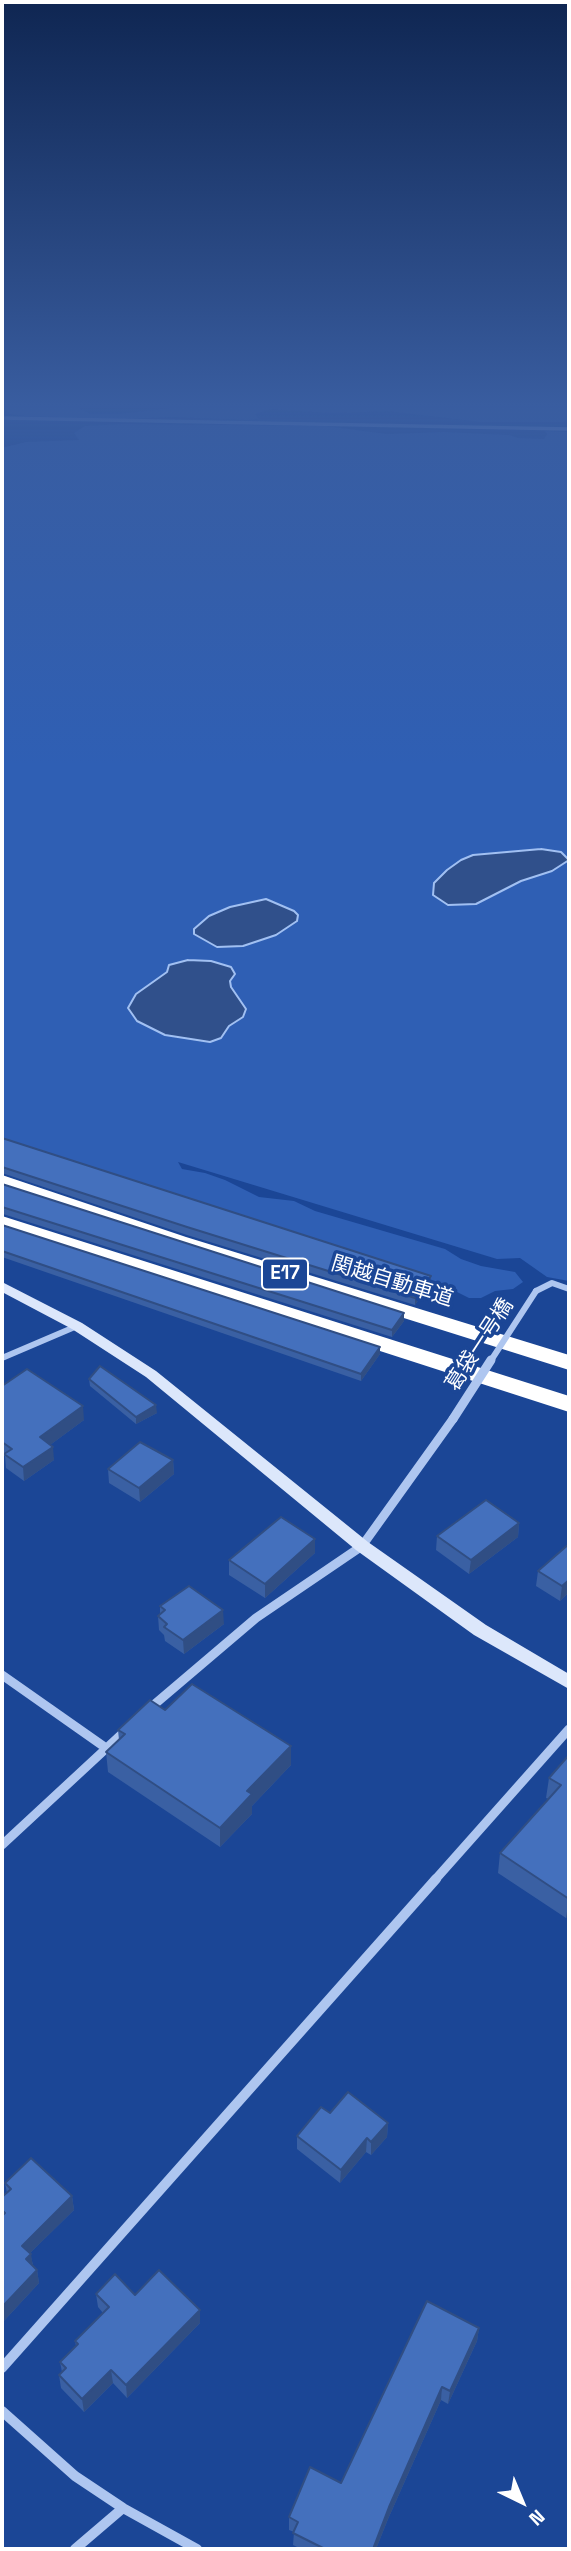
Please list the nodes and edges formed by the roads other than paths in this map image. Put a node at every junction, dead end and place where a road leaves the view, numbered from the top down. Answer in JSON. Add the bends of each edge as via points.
{"nodes":[{"id":1,"x":2,"y":1181,"type":"edge"},
{"id":2,"x":2,"y":1222,"type":"edge"},
{"id":3,"x":2,"y":1286,"type":"edge"},
{"id":4,"x":569,"y":1289,"type":"edge"},
{"id":5,"x":77,"y":1326,"type":"junction"},
{"id":6,"x":2,"y":1358,"type":"edge"},
{"id":7,"x":569,"y":1363,"type":"edge"},
{"id":8,"x":569,"y":1404,"type":"edge"},
{"id":9,"x":362,"y":1546,"type":"junction"},
{"id":10,"x":2,"y":1675,"type":"edge"},
{"id":11,"x":569,"y":1682,"type":"edge"},
{"id":12,"x":142,"y":1715,"type":"edge"},
{"id":13,"x":133,"y":1723,"type":"edge"},
{"id":14,"x":569,"y":1729,"type":"edge"},
{"id":15,"x":106,"y":1748,"type":"junction"},
{"id":16,"x":2,"y":1845,"type":"edge"},
{"id":17,"x":2,"y":2368,"type":"edge"},
{"id":18,"x":2,"y":2411,"type":"edge"},
{"id":19,"x":123,"y":2508,"type":"junction"},
{"id":20,"x":75,"y":2549,"type":"edge"},
{"id":21,"x":197,"y":2549,"type":"edge"}],
"edges":[{"from":1,"to":7,"type":"highway","name":"関越自動車道","number":"E17"},
{"from":2,"to":8,"type":"highway","number":"E17"},
{"from":3,"to":5,"type":"street"},
{"from":4,"to":9,"type":"street","name":"葛袋一号橋","bridge":true,"via":[[552,1283],[536,1291],[453,1419]]},
{"from":5,"to":6,"type":"street"},
{"from":5,"to":9,"type":"street","via":[[151,1374]]},
{"from":9,"to":11,"type":"street","via":[[480,1630]]},
{"from":9,"to":12,"type":"street","via":[[256,1618]]},
{"from":10,"to":15,"type":"street"},
{"from":13,"to":15,"type":"street"},
{"from":14,"to":17,"type":"street"},
{"from":15,"to":16,"type":"street"},
{"from":18,"to":19,"type":"street","via":[[75,2476]]},
{"from":19,"to":20,"type":"street"},
{"from":19,"to":21,"type":"street"}]}
